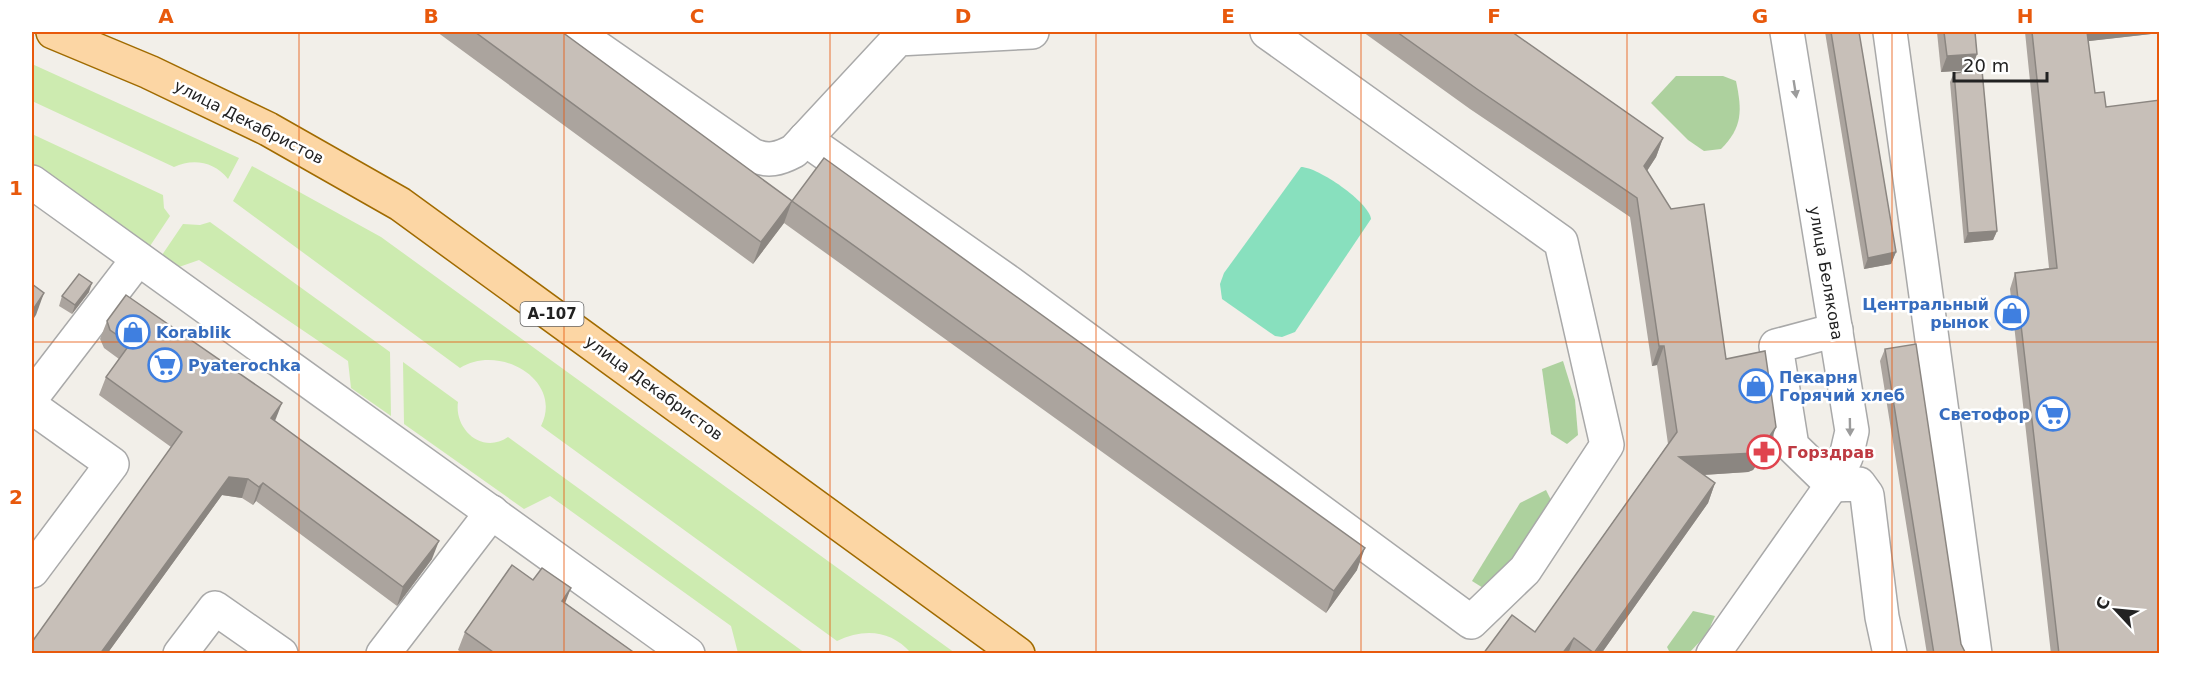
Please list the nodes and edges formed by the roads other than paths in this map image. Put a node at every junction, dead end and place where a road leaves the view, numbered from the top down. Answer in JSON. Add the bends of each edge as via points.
{"nodes":[{"id":1,"x":52,"y":32,"type":"edge"},
{"id":2,"x":576,"y":32,"type":"edge"},
{"id":3,"x":1032,"y":32,"type":"edge"},
{"id":4,"x":1267,"y":32,"type":"edge"},
{"id":5,"x":1787,"y":32,"type":"edge"},
{"id":6,"x":1890,"y":32,"type":"edge"},
{"id":7,"x":805,"y":139,"type":"junction"},
{"id":8,"x":32,"y":182,"type":"edge"},
{"id":9,"x":138,"y":259,"type":"junction"},
{"id":10,"x":1836,"y":330,"type":"junction"},
{"id":11,"x":32,"y":398,"type":"edge"},
{"id":12,"x":32,"y":407,"type":"edge"},
{"id":13,"x":1832,"y":485,"type":"junction"},
{"id":14,"x":492,"y":512,"type":"junction"},
{"id":15,"x":32,"y":571,"type":"edge"},
{"id":16,"x":180,"y":654,"type":"edge"},
{"id":17,"x":280,"y":654,"type":"edge"},
{"id":18,"x":383,"y":654,"type":"edge"},
{"id":19,"x":688,"y":654,"type":"edge"},
{"id":20,"x":1018,"y":654,"type":"edge"},
{"id":21,"x":1713,"y":654,"type":"edge"},
{"id":22,"x":1890,"y":654,"type":"edge"},
{"id":23,"x":1975,"y":654,"type":"edge"}],
"edges":[{"from":1,"to":20,"type":"main road","name":"улица Декабристов","number":"А-107","via":[[149,72],[268,129],[400,204]]},
{"from":2,"to":7,"type":"street","via":[[752,155],[763,160],[780,159]]},
{"from":3,"to":7,"type":"street","via":[[898,39]]},
{"from":4,"to":7,"type":"street","via":[[1561,242],[1607,445],[1525,570],[1471,622],[1020,290]]},
{"from":5,"to":10,"type":"street","name":"улица Белякова","one_way":true},
{"from":6,"to":23,"type":"street"},
{"from":8,"to":9,"type":"street"},
{"from":9,"to":11,"type":"street"},
{"from":9,"to":14,"type":"street"},
{"from":10,"to":13,"type":"street","name":"улица Белякова","one_way":true,"via":[[1852,431],[1846,457]]},
{"from":10,"to":13,"type":"street","via":[[1776,346],[1792,446]]},
{"from":12,"to":15,"type":"street","via":[[112,464]]},
{"from":13,"to":21,"type":"street","name":"улица Белякова"},
{"from":13,"to":22,"type":"street","via":[[1859,484],[1867,495]]},
{"from":14,"to":18,"type":"street"},
{"from":14,"to":19,"type":"street"},
{"from":16,"to":17,"type":"street","via":[[215,608]]}]}
